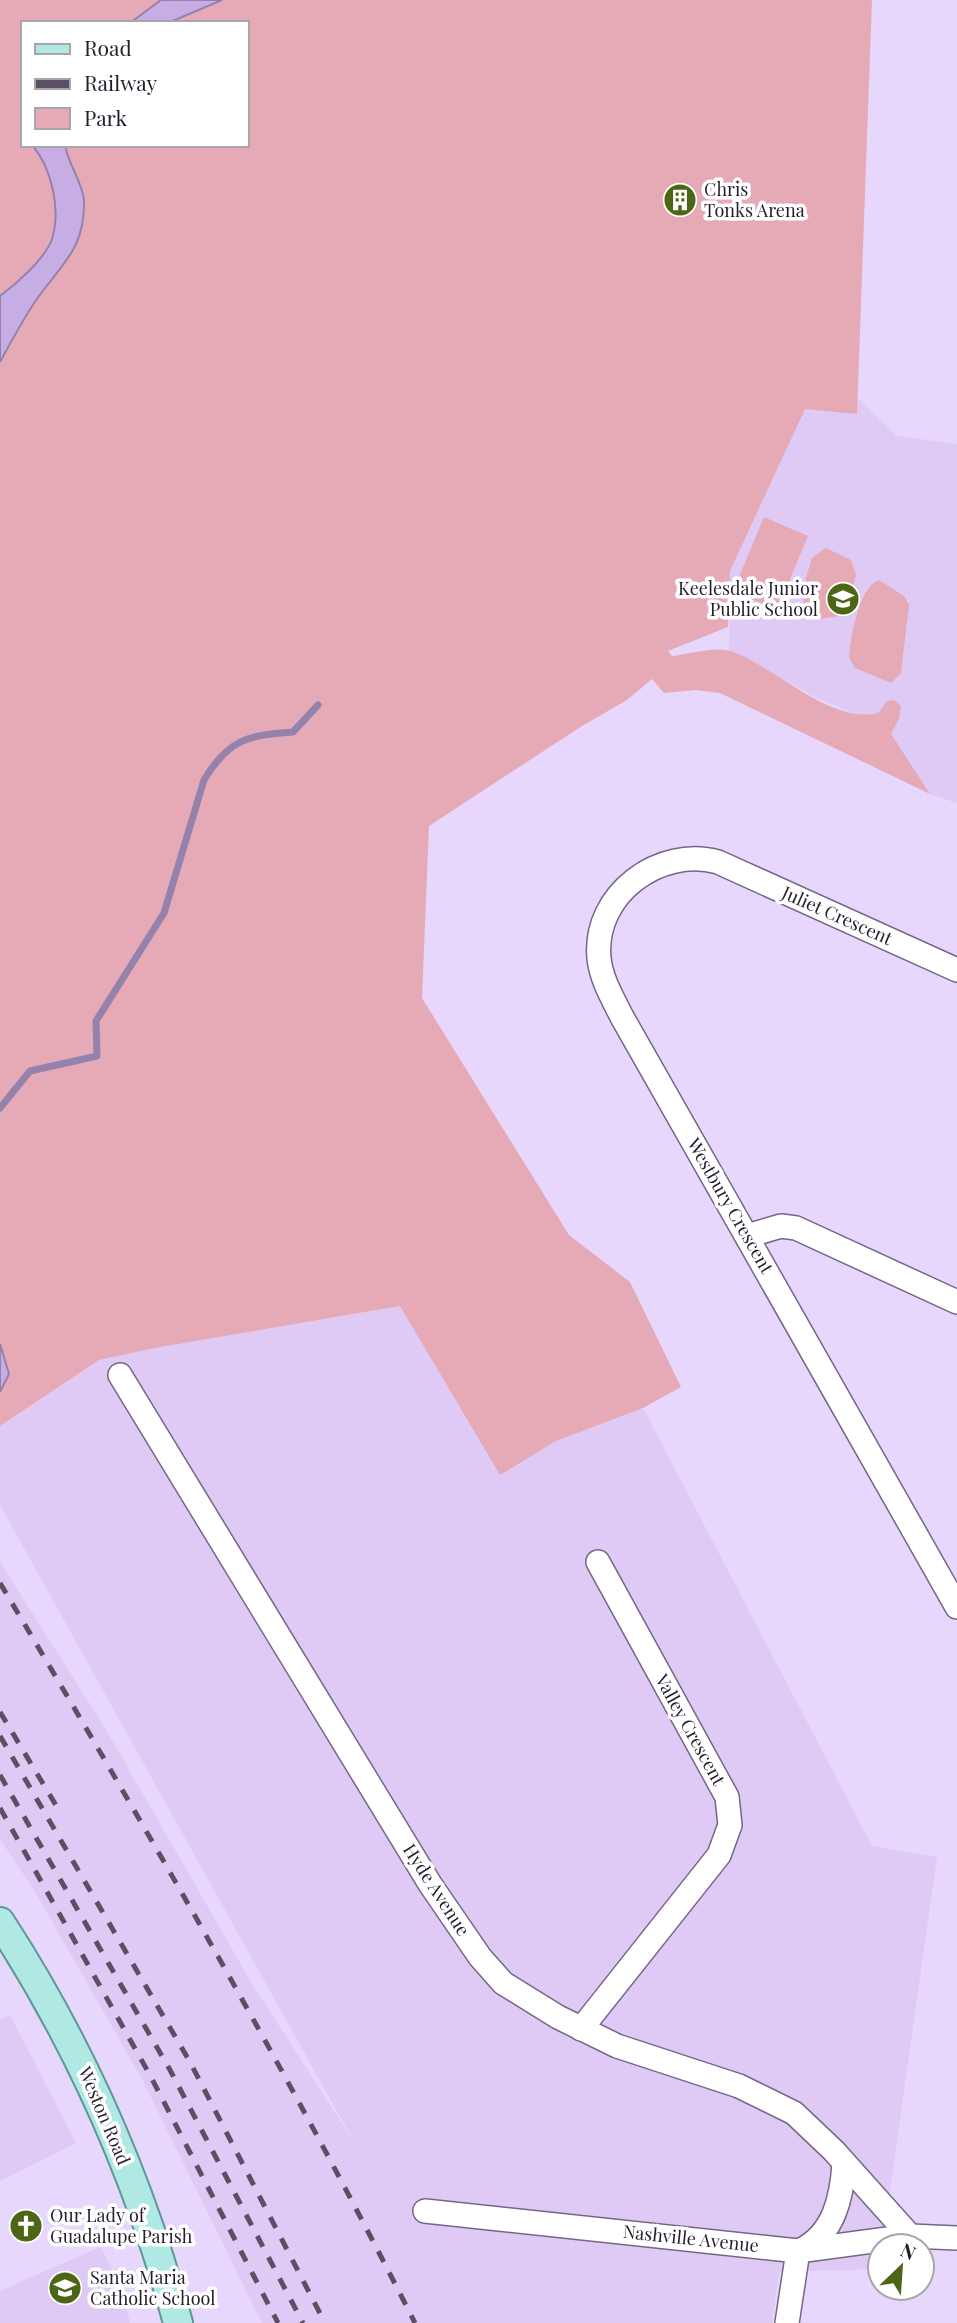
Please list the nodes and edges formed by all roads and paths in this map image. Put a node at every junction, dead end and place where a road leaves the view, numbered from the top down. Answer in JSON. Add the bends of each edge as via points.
{"nodes":[{"id":1,"x":718,"y":862,"type":"joint"},
{"id":2,"x":957,"y":970,"type":"edge"},
{"id":3,"x":747,"y":1236,"type":"junction"},
{"id":4,"x":957,"y":1302,"type":"edge"},
{"id":5,"x":120,"y":1375,"type":"dead end"},
{"id":6,"x":598,"y":1562,"type":"dead end"},
{"id":7,"x":957,"y":1607,"type":"edge"},
{"id":8,"x":0,"y":1922,"type":"edge"},
{"id":9,"x":581,"y":2029,"type":"junction"},
{"id":10,"x":844,"y":2163,"type":"junction"},
{"id":11,"x":425,"y":2211,"type":"dead end"},
{"id":12,"x":906,"y":2232,"type":"edge"},
{"id":13,"x":936,"y":2237,"type":"edge"},
{"id":14,"x":957,"y":2238,"type":"edge"},
{"id":15,"x":866,"y":2242,"type":"edge"},
{"id":16,"x":798,"y":2251,"type":"junction"},
{"id":17,"x":178,"y":2323,"type":"edge"},
{"id":18,"x":787,"y":2323,"type":"edge"}],
"edges":[{"from":1,"to":2,"type":"street","name":"Juliet Crescent"},
{"from":1,"to":3,"type":"street","name":"Westbury Crescent","via":[[672,861],[631,881],[605,922],[598,955],[622,1017]]},
{"from":3,"to":4,"type":"street","via":[[781,1226],[796,1228]]},
{"from":3,"to":7,"type":"street","name":"Westbury Crescent"},
{"from":5,"to":9,"type":"street","name":"Hyde Avenue","via":[[430,1884],[480,1957],[503,1983]]},
{"from":6,"to":9,"type":"street","name":"Valley Crescent","via":[[727,1797],[730,1825],[719,1854],[699,1882]]},
{"from":8,"to":17,"type":"main road","name":"Weston Road","via":[[80,2060],[142,2208]]},
{"from":9,"to":10,"type":"street","name":"Hyde Avenue","via":[[771,2101],[794,2113]]},
{"from":10,"to":12,"type":"street","name":"Hyde Avenue"},
{"from":10,"to":16,"type":"street","via":[[841,2194],[832,2219],[819,2239]]},
{"from":11,"to":16,"type":"street","name":"Nashville Avenue"},
{"from":13,"to":14,"type":"street","name":"Nashville Avenue"},
{"from":15,"to":16,"type":"street","name":"Nashville Avenue"},
{"from":16,"to":18,"type":"street"}]}
